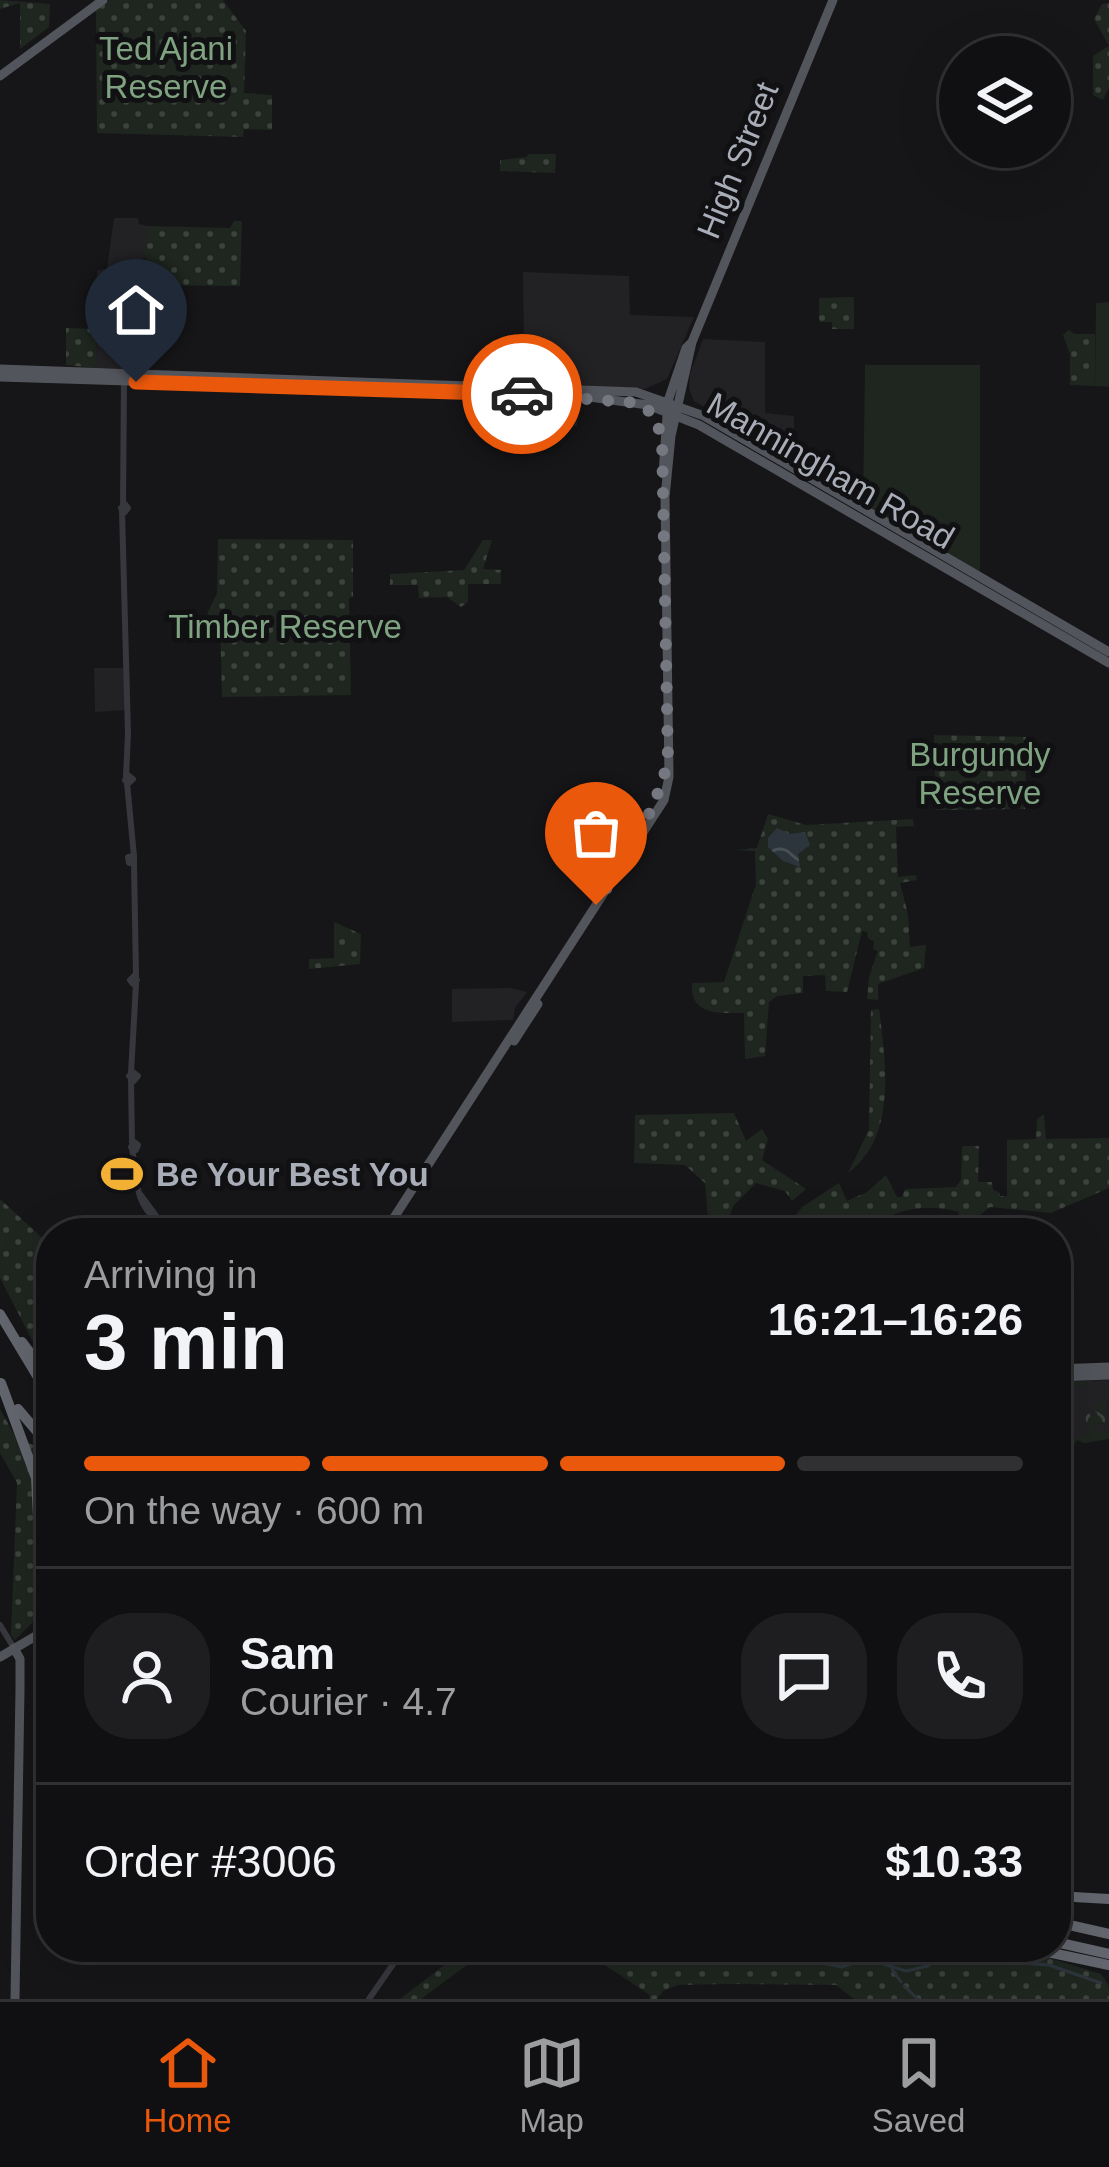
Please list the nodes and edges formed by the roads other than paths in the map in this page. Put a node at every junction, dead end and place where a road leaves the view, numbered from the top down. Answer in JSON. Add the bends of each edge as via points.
{"nodes":[{"id":1,"x":99,"y":0,"type":"edge"},
{"id":2,"x":833,"y":0,"type":"edge"},
{"id":3,"x":0,"y":73,"type":"edge"},
{"id":4,"x":0,"y":373,"type":"edge"},
{"id":5,"x":680,"y":376,"type":"junction"},
{"id":6,"x":124,"y":378,"type":"junction"},
{"id":7,"x":638,"y":398,"type":"junction"},
{"id":8,"x":672,"y":407,"type":"junction"},
{"id":9,"x":691,"y":410,"type":"junction"},
{"id":10,"x":700,"y":424,"type":"junction"},
{"id":11,"x":667,"y":437,"type":"junction"},
{"id":12,"x":922,"y":548,"type":"junction"},
{"id":13,"x":1105,"y":655,"type":"edge"},
{"id":14,"x":152,"y":1218,"type":"edge"},
{"id":15,"x":394,"y":1218,"type":"edge"},
{"id":16,"x":0,"y":1312,"type":"edge"},
{"id":17,"x":36,"y":1361,"type":"edge"},
{"id":18,"x":1109,"y":1371,"type":"edge"},
{"id":19,"x":1071,"y":1372,"type":"edge"},
{"id":20,"x":36,"y":1374,"type":"edge"},
{"id":21,"x":1,"y":1382,"type":"edge"},
{"id":22,"x":36,"y":1432,"type":"edge"},
{"id":23,"x":36,"y":1482,"type":"edge"},
{"id":24,"x":0,"y":1625,"type":"edge"},
{"id":25,"x":36,"y":1632,"type":"edge"},
{"id":26,"x":36,"y":1636,"type":"edge"},
{"id":27,"x":28,"y":1640,"type":"junction"},
{"id":28,"x":14,"y":1648,"type":"junction"},
{"id":29,"x":0,"y":1657,"type":"edge"},
{"id":30,"x":1071,"y":1897,"type":"edge"},
{"id":31,"x":1109,"y":1900,"type":"edge"},
{"id":32,"x":1071,"y":1925,"type":"edge"},
{"id":33,"x":1109,"y":1934,"type":"edge"},
{"id":34,"x":1071,"y":1945,"type":"edge"},
{"id":35,"x":1109,"y":1954,"type":"edge"},
{"id":36,"x":1071,"y":1956,"type":"edge"},
{"id":37,"x":1071,"y":1957,"type":"edge"},
{"id":38,"x":395,"y":1962,"type":"edge"},
{"id":39,"x":1109,"y":1965,"type":"edge"},
{"id":40,"x":1109,"y":1975,"type":"edge"},
{"id":41,"x":15,"y":1999,"type":"edge"},
{"id":42,"x":369,"y":1999,"type":"edge"}],
"edges":[{"from":1,"to":3,"type":"main road"},
{"from":2,"to":5,"type":"main road","name":"High Street"},
{"from":4,"to":6,"type":"main road","name":"Manningham Road"},
{"from":5,"to":7,"type":"main road"},
{"from":5,"to":8,"type":"main road","name":"High Street"},
{"from":5,"to":9,"type":"main road"},
{"from":6,"to":7,"type":"main road","name":"Manningham Road"},
{"from":6,"to":14,"type":"street","via":[[134,1161]]},
{"from":7,"to":8,"type":"main road","name":"Manningham Road"},
{"from":7,"to":11,"type":"main road"},
{"from":8,"to":9,"type":"main road","name":"Manningham Road"},
{"from":8,"to":10,"type":"main road","name":"Manningham Road"},
{"from":8,"to":11,"type":"main road","name":"High Street"},
{"from":9,"to":12,"type":"main road","name":"Manningham Road"},
{"from":10,"to":11,"type":"main road","via":[[681,424]]},
{"from":10,"to":12,"type":"main road","name":"Manningham Road"},
{"from":11,"to":15,"type":"main road","name":"High Street","via":[[664,800]]},
{"from":12,"to":13,"type":"main road","name":"Manningham Road"},
{"from":16,"to":17,"type":"highway"},
{"from":16,"to":20,"type":"highway"},
{"from":18,"to":19,"type":"main road"},
{"from":21,"to":22,"type":"highway"},
{"from":21,"to":23,"type":"highway"},
{"from":24,"to":28,"type":"street"},
{"from":25,"to":27,"type":"main road"},
{"from":26,"to":27,"type":"main road"},
{"from":27,"to":28,"type":"main road"},
{"from":28,"to":29,"type":"main road"},
{"from":28,"to":41,"type":"main road"},
{"from":30,"to":31,"type":"highway"},
{"from":32,"to":33,"type":"highway"},
{"from":34,"to":35,"type":"highway"},
{"from":36,"to":39,"type":"highway"},
{"from":37,"to":40,"type":"highway"},
{"from":38,"to":42,"type":"street"}]}
